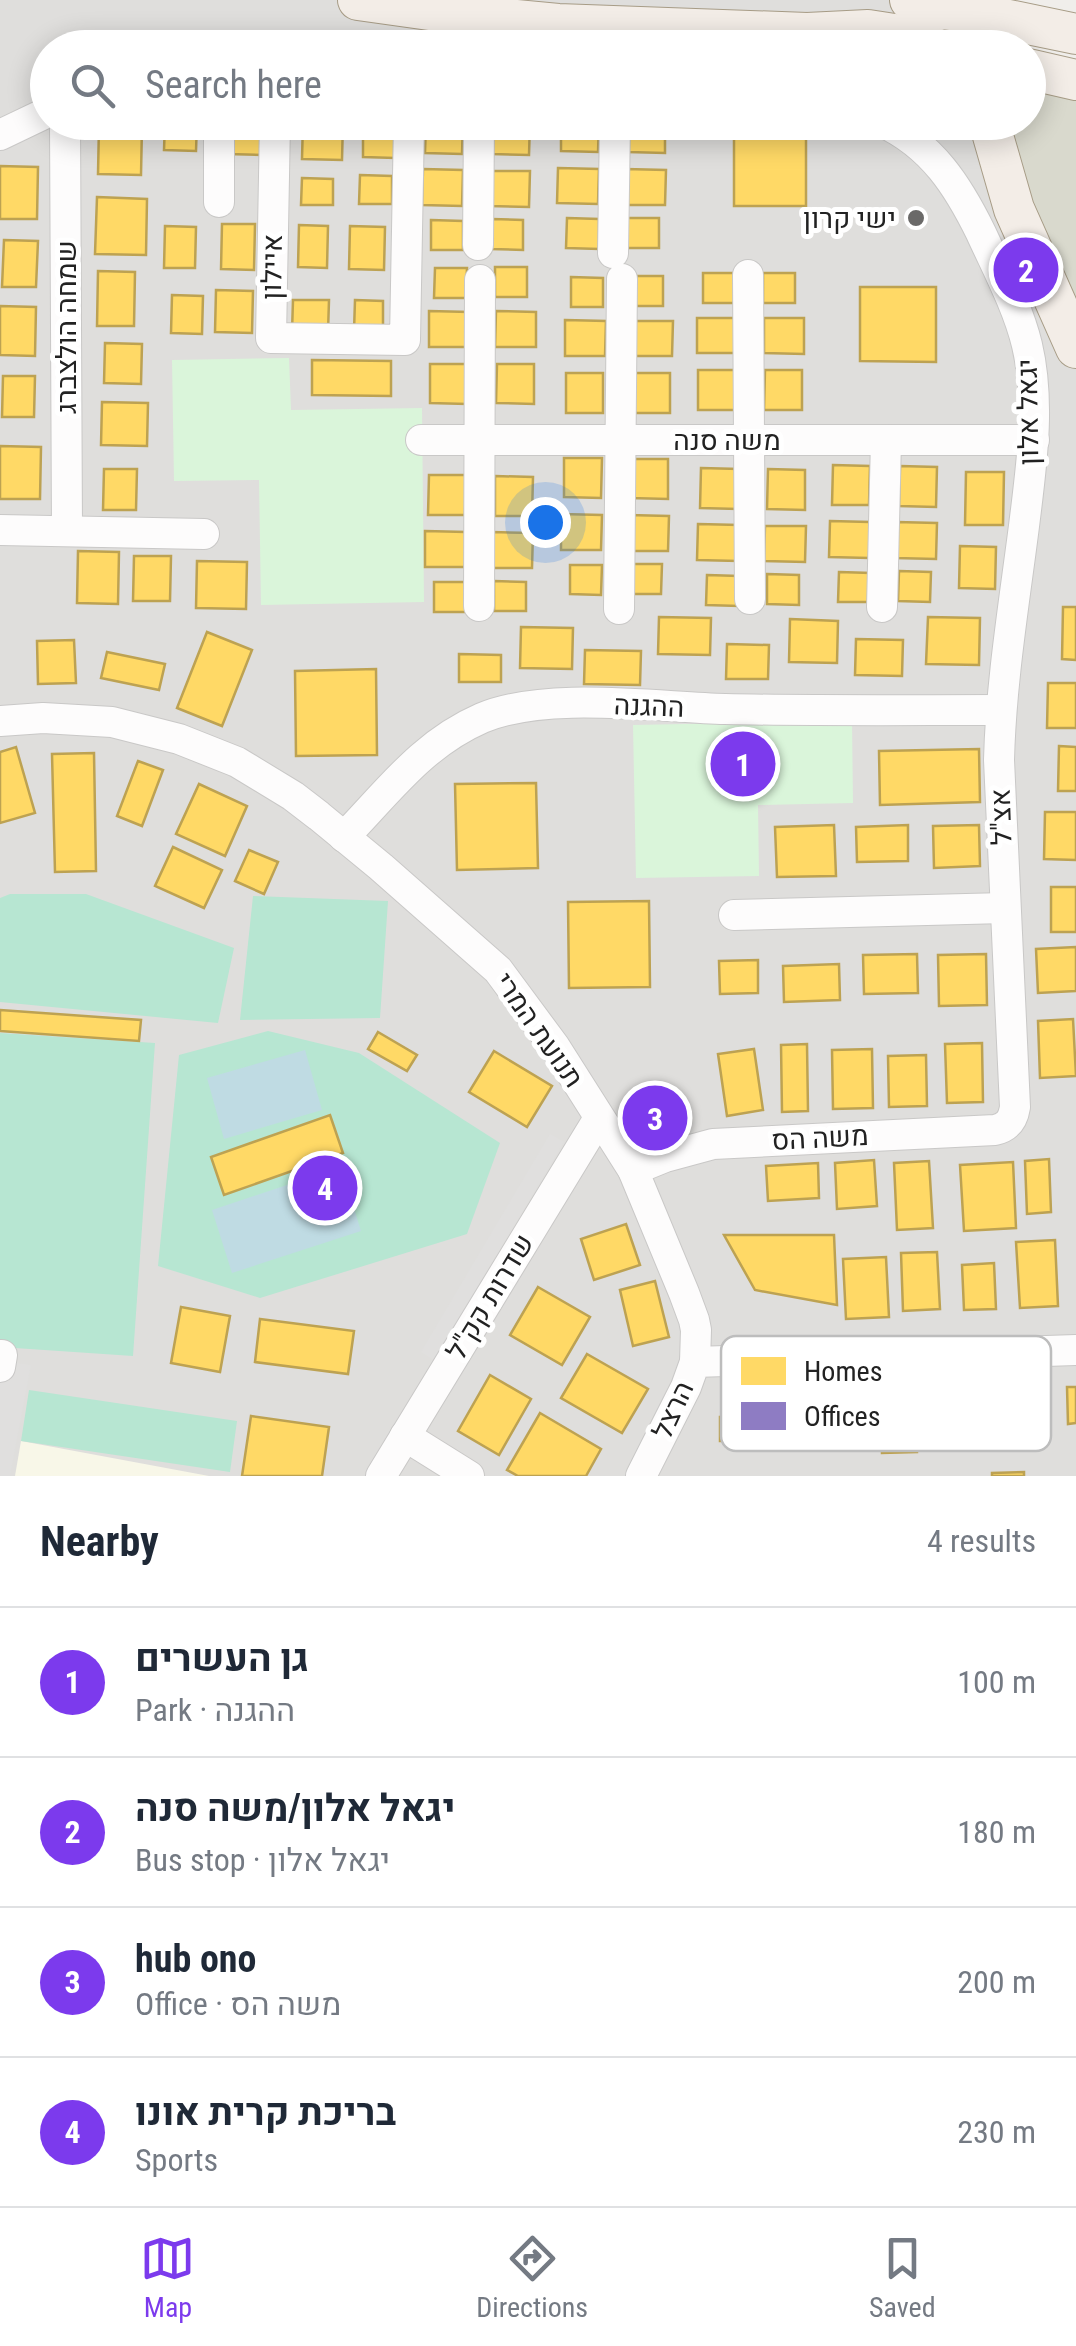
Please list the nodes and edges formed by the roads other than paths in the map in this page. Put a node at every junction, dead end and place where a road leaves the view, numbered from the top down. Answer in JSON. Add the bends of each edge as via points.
{"nodes":[{"id":1,"x":358,"y":0,"type":"edge"},
{"id":2,"x":910,"y":0,"type":"edge"},
{"id":3,"x":971,"y":20,"type":"edge"},
{"id":4,"x":1037,"y":26,"type":"junction"},
{"id":5,"x":724,"y":30,"type":"edge"},
{"id":6,"x":1024,"y":30,"type":"edge"},
{"id":7,"x":1076,"y":34,"type":"edge"},
{"id":8,"x":1046,"y":74,"type":"edge"},
{"id":9,"x":1076,"y":80,"type":"edge"},
{"id":10,"x":30,"y":120,"type":"edge"},
{"id":11,"x":0,"y":134,"type":"edge"},
{"id":12,"x":64,"y":140,"type":"edge"},
{"id":13,"x":219,"y":140,"type":"edge"},
{"id":14,"x":275,"y":140,"type":"edge"},
{"id":15,"x":410,"y":140,"type":"edge"},
{"id":16,"x":480,"y":140,"type":"edge"},
{"id":17,"x":615,"y":140,"type":"edge"},
{"id":18,"x":911,"y":140,"type":"edge"},
{"id":19,"x":988,"y":140,"type":"edge"},
{"id":20,"x":219,"y":202,"type":"dead end"},
{"id":21,"x":478,"y":245,"type":"dead end"},
{"id":22,"x":748,"y":275,"type":"dead end"},
{"id":23,"x":480,"y":280,"type":"dead end"},
{"id":24,"x":1076,"y":348,"type":"edge"},
{"id":25,"x":421,"y":440,"type":"dead end"},
{"id":26,"x":481,"y":440,"type":"junction"},
{"id":27,"x":620,"y":440,"type":"junction"},
{"id":28,"x":749,"y":440,"type":"junction"},
{"id":29,"x":886,"y":440,"type":"junction"},
{"id":30,"x":1034,"y":440,"type":"junction"},
{"id":31,"x":1026,"y":512,"type":"joint"},
{"id":32,"x":0,"y":530,"type":"edge"},
{"id":33,"x":68,"y":532,"type":"junction"},
{"id":34,"x":204,"y":534,"type":"dead end"},
{"id":35,"x":750,"y":598,"type":"dead end"},
{"id":36,"x":479,"y":606,"type":"dead end"},
{"id":37,"x":882,"y":607,"type":"dead end"},
{"id":38,"x":619,"y":609,"type":"dead end"},
{"id":39,"x":1000,"y":710,"type":"junction"},
{"id":40,"x":0,"y":721,"type":"edge"},
{"id":41,"x":344,"y":837,"type":"junction"},
{"id":42,"x":1005,"y":908,"type":"junction"},
{"id":43,"x":734,"y":915,"type":"dead end"},
{"id":44,"x":599,"y":1118,"type":"junction"},
{"id":45,"x":1009,"y":1123,"type":"joint"},
{"id":46,"x":633,"y":1170,"type":"junction"},
{"id":47,"x":1076,"y":1350,"type":"edge"},
{"id":48,"x":1051,"y":1351,"type":"edge"},
{"id":49,"x":721,"y":1361,"type":"edge"},
{"id":50,"x":695,"y":1362,"type":"junction"},
{"id":51,"x":406,"y":1436,"type":"junction"},
{"id":52,"x":381,"y":1476,"type":"edge"},
{"id":53,"x":469,"y":1476,"type":"edge"},
{"id":54,"x":641,"y":1476,"type":"edge"}],
"edges":[{"from":1,"to":5,"type":"main road","via":[[558,24]]},
{"from":2,"to":3,"type":"main road"},
{"from":3,"to":4,"type":"main road"},
{"from":4,"to":6,"type":"main road"},
{"from":4,"to":7,"type":"main road"},
{"from":8,"to":9,"type":"main road"},
{"from":10,"to":11,"type":"street"},
{"from":12,"to":33,"type":"street","name":"שמחה הולצברג"},
{"from":13,"to":20,"type":"street"},
{"from":14,"to":15,"type":"street","name":"איילון","via":[[270,338],[405,340]]},
{"from":16,"to":21,"type":"street"},
{"from":17,"to":27,"type":"street"},
{"from":18,"to":30,"type":"street","name":"יגאל אלון","via":[[936,160],[964,199],[989,250],[1027,344]]},
{"from":19,"to":24,"type":"main road"},
{"from":22,"to":28,"type":"street"},
{"from":23,"to":26,"type":"street"},
{"from":25,"to":26,"type":"street","name":"משה סנה"},
{"from":26,"to":27,"type":"street","name":"משה סנה"},
{"from":26,"to":36,"type":"street"},
{"from":27,"to":28,"type":"street","name":"משה סנה"},
{"from":27,"to":38,"type":"street"},
{"from":28,"to":29,"type":"street","name":"משה סנה"},
{"from":28,"to":35,"type":"street"},
{"from":29,"to":30,"type":"street","name":"משה סנה"},
{"from":29,"to":37,"type":"street"},
{"from":30,"to":31,"type":"street","name":"יגאל אלון"},
{"from":31,"to":39,"type":"street","name":"אצ\"ל"},
{"from":32,"to":33,"type":"street"},
{"from":33,"to":34,"type":"street"},
{"from":39,"to":41,"type":"street","name":"ההגנה","via":[[575,703],[514,709],[479,720],[426,752]]},
{"from":39,"to":42,"type":"street","name":"אצ\"ל"},
{"from":40,"to":41,"type":"street","name":"תנועת המרי","via":[[112,722],[179,739],[237,762]]},
{"from":41,"to":44,"type":"street","name":"תנועת המרי","via":[[498,970]]},
{"from":42,"to":43,"type":"street"},
{"from":42,"to":45,"type":"street","name":"אצ\"ל","via":[[1015,1107]]},
{"from":44,"to":46,"type":"street","name":"תנועת המרי"},
{"from":44,"to":51,"type":"street","name":"שדרות קק\"ל"},
{"from":45,"to":46,"type":"street","name":"משה הס","via":[[995,1130],[713,1144]]},
{"from":46,"to":50,"type":"street","name":"תנועת המרי","via":[[694,1320]]},
{"from":47,"to":48,"type":"street","name":"הרצל"},
{"from":49,"to":50,"type":"street","name":"הרצל"},
{"from":50,"to":54,"type":"street","name":"הרצל"},
{"from":51,"to":52,"type":"street","name":"שדרות קק\"ל"},
{"from":51,"to":53,"type":"street"}]}
